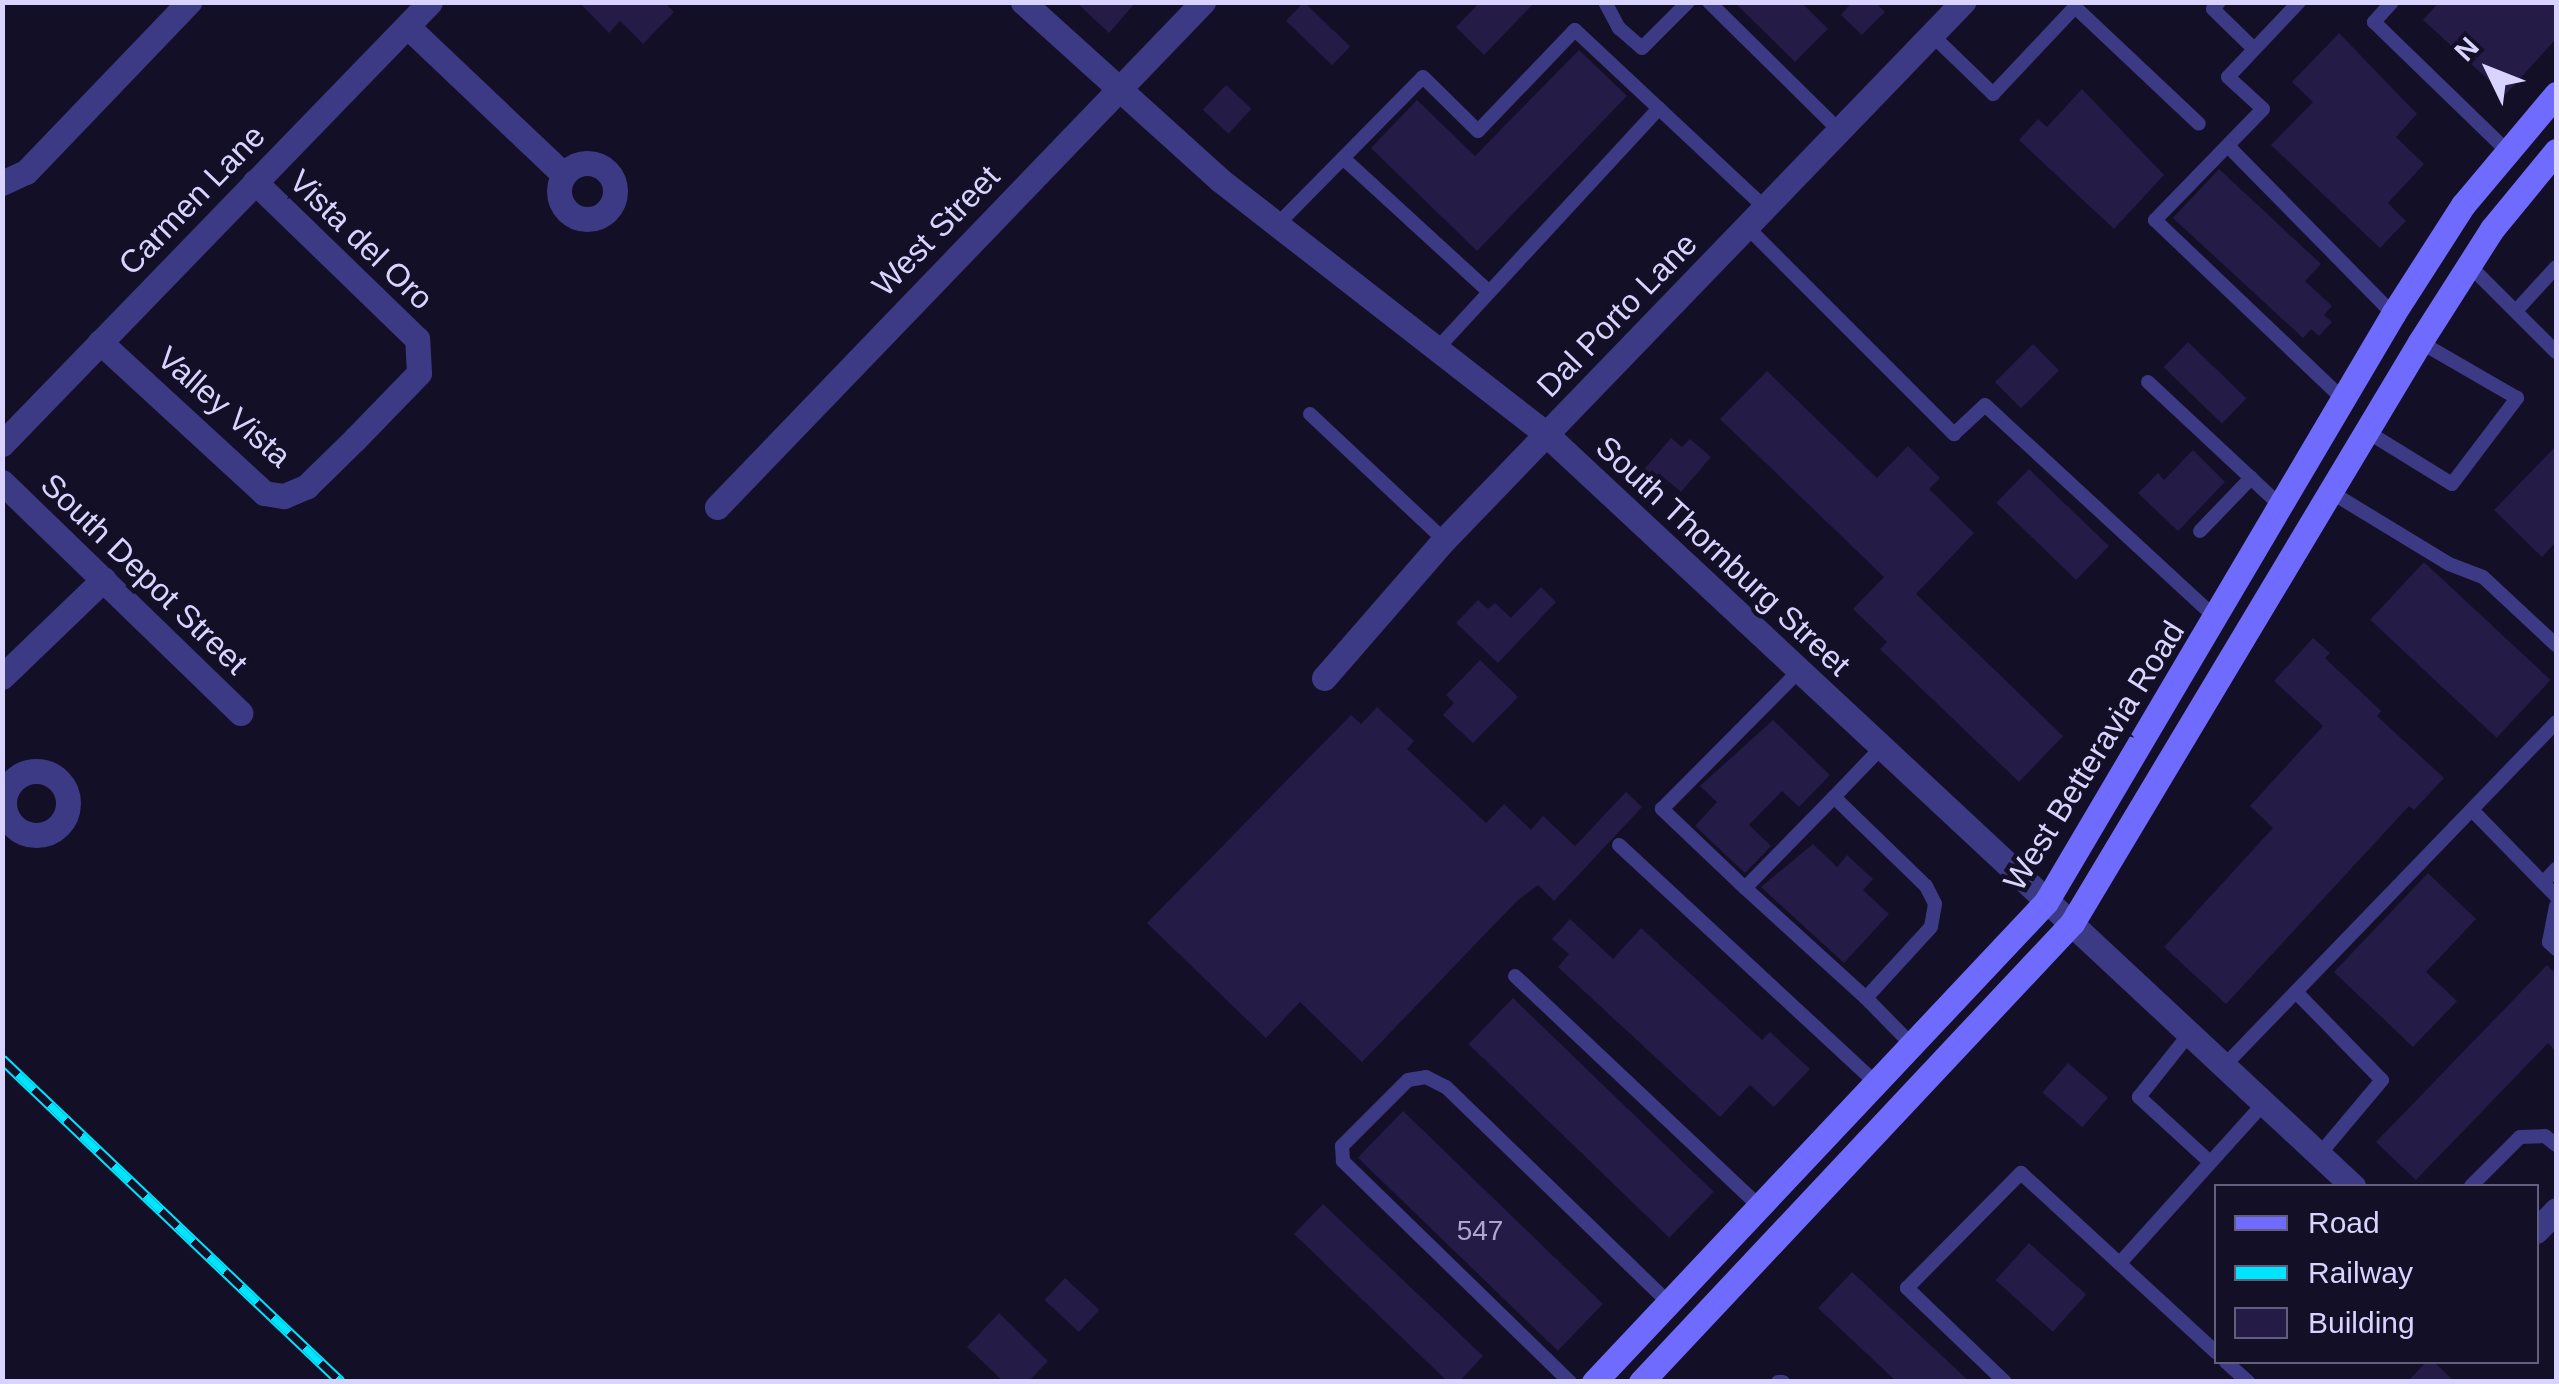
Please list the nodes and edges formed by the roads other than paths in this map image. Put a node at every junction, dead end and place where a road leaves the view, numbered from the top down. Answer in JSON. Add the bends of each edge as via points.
{"nodes":[{"id":1,"x":188,"y":2,"type":"edge"},
{"id":2,"x":430,"y":2,"type":"edge"},
{"id":3,"x":1024,"y":2,"type":"edge"},
{"id":4,"x":1203,"y":2,"type":"edge"},
{"id":5,"x":1605,"y":2,"type":"edge"},
{"id":6,"x":1688,"y":2,"type":"edge"},
{"id":7,"x":1709,"y":2,"type":"edge"},
{"id":8,"x":1964,"y":2,"type":"edge"},
{"id":9,"x":2220,"y":2,"type":"edge"},
{"id":10,"x":2299,"y":2,"type":"edge"},
{"id":11,"x":2392,"y":2,"type":"edge"},
{"id":12,"x":2072,"y":4,"type":"edge"},
{"id":13,"x":407,"y":26,"type":"junction"},
{"id":14,"x":1932,"y":35,"type":"junction"},
{"id":15,"x":2254,"y":50,"type":"junction"},
{"id":16,"x":1118,"y":88,"type":"junction"},
{"id":17,"x":2556,"y":94,"type":"edge"},
{"id":18,"x":1659,"y":108,"type":"junction"},
{"id":19,"x":2199,"y":124,"type":"dead end"},
{"id":20,"x":1840,"y":131,"type":"junction"},
{"id":21,"x":2228,"y":146,"type":"junction"},
{"id":22,"x":2506,"y":150,"type":"junction"},
{"id":23,"x":2556,"y":152,"type":"edge"},
{"id":24,"x":1343,"y":158,"type":"junction"},
{"id":25,"x":564,"y":175,"type":"dead end"},
{"id":26,"x":256,"y":182,"type":"junction"},
{"id":27,"x":2,"y":183,"type":"edge"},
{"id":28,"x":1756,"y":218,"type":"junction"},
{"id":29,"x":1276,"y":226,"type":"junction"},
{"id":30,"x":2469,"y":265,"type":"junction"},
{"id":31,"x":2556,"y":267,"type":"edge"},
{"id":32,"x":1489,"y":292,"type":"junction"},
{"id":33,"x":2516,"y":311,"type":"junction"},
{"id":34,"x":2393,"y":314,"type":"junction"},
{"id":35,"x":100,"y":342,"type":"junction"},
{"id":36,"x":2420,"y":342,"type":"junction"},
{"id":37,"x":1434,"y":351,"type":"junction"},
{"id":38,"x":2556,"y":352,"type":"edge"},
{"id":39,"x":2148,"y":382,"type":"dead end"},
{"id":40,"x":2345,"y":401,"type":"junction"},
{"id":41,"x":1310,"y":414,"type":"dead end"},
{"id":42,"x":2366,"y":430,"type":"junction"},
{"id":43,"x":1547,"y":435,"type":"junction"},
{"id":44,"x":356,"y":439,"type":"joint"},
{"id":45,"x":2,"y":444,"type":"edge"},
{"id":46,"x":2251,"y":478,"type":"junction"},
{"id":47,"x":2,"y":482,"type":"edge"},
{"id":48,"x":2329,"y":491,"type":"junction"},
{"id":49,"x":718,"y":506,"type":"dead end"},
{"id":50,"x":2283,"y":507,"type":"junction"},
{"id":51,"x":2200,"y":531,"type":"dead end"},
{"id":52,"x":1444,"y":540,"type":"junction"},
{"id":53,"x":104,"y":579,"type":"junction"},
{"id":54,"x":2217,"y":619,"type":"junction"},
{"id":55,"x":2556,"y":646,"type":"edge"},
{"id":56,"x":1798,"y":672,"type":"junction"},
{"id":57,"x":2,"y":677,"type":"edge"},
{"id":58,"x":1324,"y":678,"type":"dead end"},
{"id":59,"x":240,"y":713,"type":"dead end"},
{"id":60,"x":2556,"y":722,"type":"edge"},
{"id":61,"x":1880,"y":750,"type":"junction"},
{"id":62,"x":1834,"y":797,"type":"junction"},
{"id":63,"x":2472,"y":810,"type":"junction"},
{"id":64,"x":1620,"y":845,"type":"dead end"},
{"id":65,"x":2556,"y":869,"type":"edge"},
{"id":66,"x":2543,"y":882,"type":"junction"},
{"id":67,"x":1744,"y":888,"type":"junction"},
{"id":68,"x":2556,"y":896,"type":"edge"},
{"id":69,"x":2046,"y":902,"type":"junction"},
{"id":70,"x":2556,"y":906,"type":"edge"},
{"id":71,"x":2072,"y":924,"type":"junction"},
{"id":72,"x":2556,"y":949,"type":"edge"},
{"id":73,"x":1515,"y":976,"type":"dead end"},
{"id":74,"x":2296,"y":992,"type":"junction"},
{"id":75,"x":1866,"y":998,"type":"junction"},
{"id":76,"x":2190,"y":1033,"type":"junction"},
{"id":77,"x":1912,"y":1045,"type":"junction"},
{"id":78,"x":2224,"y":1065,"type":"junction"},
{"id":79,"x":1876,"y":1084,"type":"junction"},
{"id":80,"x":2264,"y":1103,"type":"junction"},
{"id":81,"x":2556,"y":1144,"type":"edge"},
{"id":82,"x":2319,"y":1155,"type":"junction"},
{"id":83,"x":2210,"y":1162,"type":"junction"},
{"id":84,"x":2350,"y":1184,"type":"edge"},
{"id":85,"x":2473,"y":1184,"type":"edge"},
{"id":86,"x":1760,"y":1207,"type":"junction"},
{"id":87,"x":2120,"y":1263,"type":"junction"},
{"id":88,"x":1670,"y":1303,"type":"junction"},
{"id":89,"x":2214,"y":1350,"type":"edge"},
{"id":90,"x":2228,"y":1364,"type":"edge"},
{"id":91,"x":1570,"y":1382,"type":"edge"},
{"id":92,"x":1594,"y":1382,"type":"edge"},
{"id":93,"x":1642,"y":1382,"type":"edge"},
{"id":94,"x":2005,"y":1382,"type":"edge"},
{"id":95,"x":2248,"y":1382,"type":"edge"}],
"edges":[{"from":1,"to":27,"type":"street","via":[[26,172]]},
{"from":2,"to":13,"type":"street","name":"Carmen Lane"},
{"from":3,"to":16,"type":"street","name":"South Thornburg Street"},
{"from":4,"to":16,"type":"street","name":"West Street"},
{"from":5,"to":6,"type":"lane","via":[[1619,28],[1642,48]]},
{"from":7,"to":20,"type":"lane"},
{"from":8,"to":14,"type":"street","name":"Dal Porto Lane"},
{"from":9,"to":15,"type":"lane","via":[[2213,9]]},
{"from":10,"to":15,"type":"lane"},
{"from":11,"to":22,"type":"lane","via":[[2374,22]]},
{"from":12,"to":14,"type":"lane","via":[[1993,94]]},
{"from":12,"to":19,"type":"lane"},
{"from":13,"to":25,"type":"street"},
{"from":13,"to":26,"type":"street","name":"Carmen Lane"},
{"from":14,"to":20,"type":"street","name":"Dal Porto Lane"},
{"from":15,"to":21,"type":"lane","via":[[2228,76],[2263,109]]},
{"from":16,"to":29,"type":"street","name":"South Thornburg Street"},
{"from":16,"to":49,"type":"street","name":"West Street"},
{"from":17,"to":22,"type":"main road","name":"West Betteravia Road"},
{"from":18,"to":24,"type":"lane","via":[[1575,30],[1478,132],[1423,76]]},
{"from":18,"to":28,"type":"lane"},
{"from":18,"to":32,"type":"lane"},
{"from":20,"to":28,"type":"street","name":"Dal Porto Lane"},
{"from":21,"to":34,"type":"lane"},
{"from":21,"to":40,"type":"lane","via":[[2155,220]]},
{"from":22,"to":34,"type":"main road","name":"West Betteravia Road"},
{"from":23,"to":30,"type":"main road","name":"West Betteravia Road"},
{"from":24,"to":29,"type":"lane"},
{"from":24,"to":32,"type":"lane"},
{"from":26,"to":35,"type":"street","name":"Carmen Lane"},
{"from":26,"to":44,"type":"street","name":"Vista del Oro","via":[[418,340],[419,373]]},
{"from":28,"to":43,"type":"street","name":"Dal Porto Lane"},
{"from":28,"to":54,"type":"lane","via":[[1954,434],[1984,405]]},
{"from":29,"to":37,"type":"street","name":"South Thornburg Street"},
{"from":30,"to":33,"type":"lane"},
{"from":30,"to":36,"type":"main road","name":"West Betteravia Road"},
{"from":31,"to":33,"type":"lane"},
{"from":32,"to":37,"type":"lane"},
{"from":33,"to":38,"type":"lane"},
{"from":34,"to":40,"type":"main road","name":"West Betteravia Road"},
{"from":35,"to":44,"type":"street","name":"Valley Vista","via":[[264,493],[284,496],[307,486]]},
{"from":35,"to":45,"type":"street","name":"Carmen Lane"},
{"from":36,"to":42,"type":"main road","name":"West Betteravia Road"},
{"from":36,"to":42,"type":"lane","via":[[2517,398],[2452,484]]},
{"from":37,"to":43,"type":"street","name":"South Thornburg Street"},
{"from":39,"to":46,"type":"lane"},
{"from":40,"to":50,"type":"main road","name":"West Betteravia Road"},
{"from":41,"to":52,"type":"lane"},
{"from":42,"to":48,"type":"main road","name":"West Betteravia Road"},
{"from":43,"to":52,"type":"street","name":"Dal Porto Lane"},
{"from":43,"to":56,"type":"street","name":"South Thornburg Street"},
{"from":46,"to":50,"type":"lane"},
{"from":46,"to":51,"type":"lane"},
{"from":47,"to":53,"type":"street","name":"South Depot Street"},
{"from":48,"to":55,"type":"lane","via":[[2483,578]]},
{"from":48,"to":71,"type":"main road","name":"West Betteravia Road"},
{"from":50,"to":54,"type":"main road","name":"West Betteravia Road"},
{"from":52,"to":58,"type":"street","name":"Dal Porto Lane"},
{"from":53,"to":57,"type":"street"},
{"from":53,"to":59,"type":"street","name":"South Depot Street"},
{"from":54,"to":69,"type":"main road","name":"West Betteravia Road"},
{"from":56,"to":61,"type":"street","name":"South Thornburg Street"},
{"from":56,"to":67,"type":"lane","via":[[1662,809]]},
{"from":60,"to":63,"type":"lane"},
{"from":61,"to":62,"type":"lane"},
{"from":61,"to":69,"type":"street","name":"South Thornburg Street"},
{"from":62,"to":67,"type":"lane"},
{"from":62,"to":75,"type":"lane","via":[[1926,886],[1935,904],[1932,927]]},
{"from":63,"to":66,"type":"lane"},
{"from":63,"to":74,"type":"lane"},
{"from":64,"to":79,"type":"lane"},
{"from":65,"to":66,"type":"lane"},
{"from":66,"to":68,"type":"lane"},
{"from":67,"to":75,"type":"lane"},
{"from":69,"to":71,"type":"street","name":"South Thornburg Street"},
{"from":69,"to":77,"type":"main road","name":"West Betteravia Road"},
{"from":70,"to":72,"type":"lane","via":[[2549,942]]},
{"from":71,"to":76,"type":"street","name":"South Thornburg Street"},
{"from":71,"to":93,"type":"main road","name":"West Betteravia Road"},
{"from":73,"to":86,"type":"lane"},
{"from":74,"to":78,"type":"lane"},
{"from":74,"to":82,"type":"lane","via":[[2382,1080]]},
{"from":75,"to":77,"type":"lane"},
{"from":76,"to":78,"type":"street","name":"South Thornburg Street"},
{"from":76,"to":83,"type":"lane","via":[[2138,1096]]},
{"from":77,"to":79,"type":"main road","name":"West Betteravia Road"},
{"from":78,"to":80,"type":"street","name":"South Thornburg Street"},
{"from":79,"to":86,"type":"main road","name":"West Betteravia Road"},
{"from":80,"to":82,"type":"street","name":"South Thornburg Street"},
{"from":80,"to":83,"type":"lane"},
{"from":81,"to":85,"type":"lane","via":[[2545,1136],[2520,1136]]},
{"from":82,"to":84,"type":"street","name":"South Thornburg Street"},
{"from":83,"to":87,"type":"lane"},
{"from":86,"to":88,"type":"main road","name":"West Betteravia Road"},
{"from":87,"to":89,"type":"lane"},
{"from":87,"to":94,"type":"lane","via":[[2020,1173],[1907,1288]]},
{"from":88,"to":91,"type":"lane","via":[[1446,1087],[1426,1077],[1408,1080],[1342,1146],[1343,1161]]},
{"from":88,"to":92,"type":"main road","name":"West Betteravia Road"},
{"from":90,"to":95,"type":"lane"}]}
